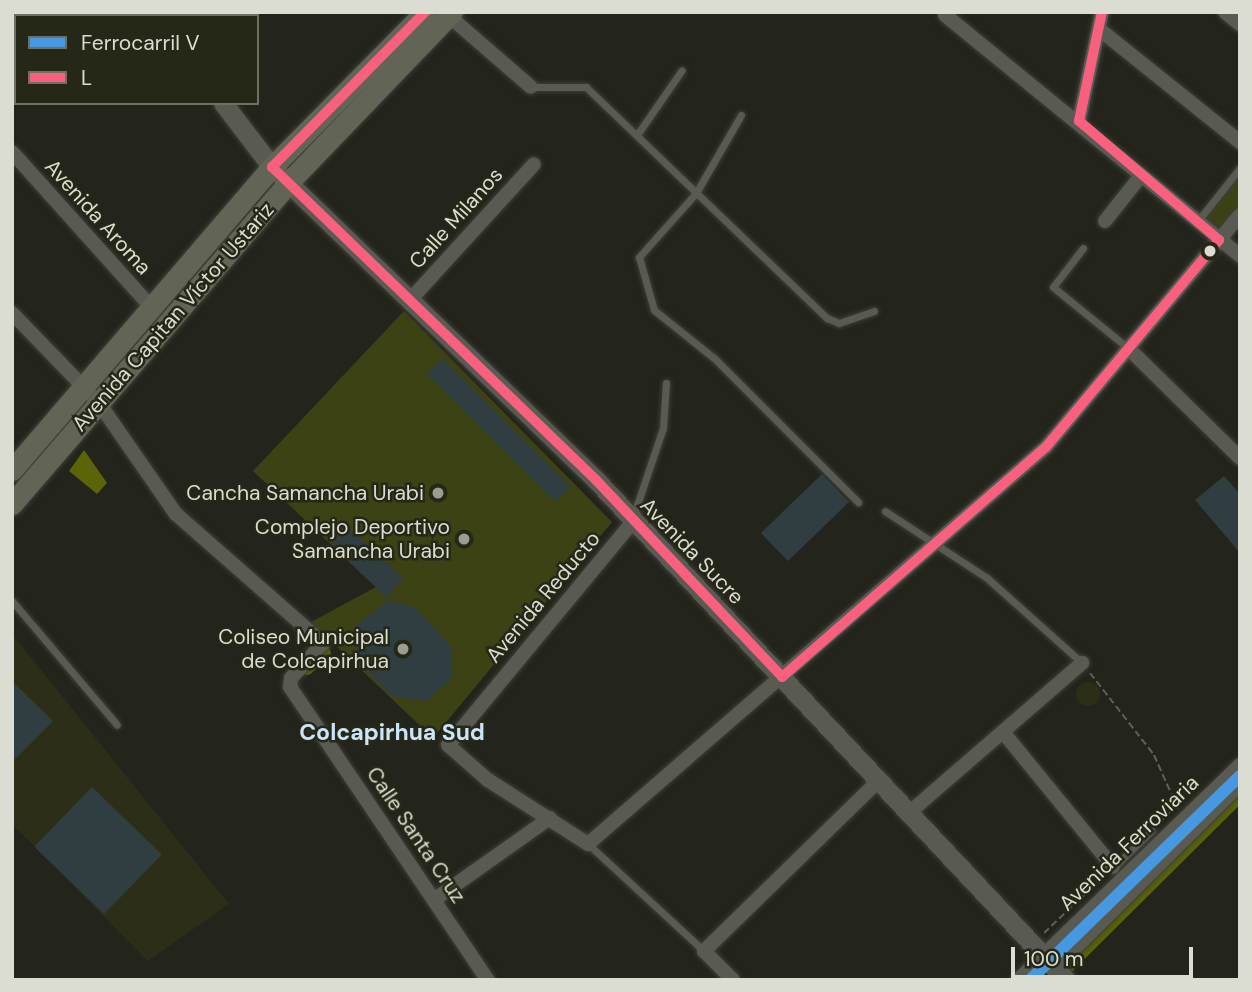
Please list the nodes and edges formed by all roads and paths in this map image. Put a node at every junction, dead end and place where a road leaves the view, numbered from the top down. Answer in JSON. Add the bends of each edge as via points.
{"nodes":[{"id":1,"x":425,"y":12,"type":"edge"},
{"id":2,"x":1102,"y":12,"type":"edge"},
{"id":3,"x":1114,"y":12,"type":"edge"},
{"id":4,"x":1225,"y":12,"type":"edge"},
{"id":5,"x":451,"y":14,"type":"edge"},
{"id":6,"x":945,"y":15,"type":"dead end"},
{"id":7,"x":1240,"y":24,"type":"edge"},
{"id":8,"x":1099,"y":29,"type":"junction"},
{"id":9,"x":682,"y":70,"type":"dead end"},
{"id":10,"x":531,"y":87,"type":"joint"},
{"id":11,"x":225,"y":105,"type":"edge"},
{"id":12,"x":741,"y":115,"type":"dead end"},
{"id":13,"x":1079,"y":121,"type":"junction"},
{"id":14,"x":639,"y":132,"type":"junction"},
{"id":15,"x":1240,"y":142,"type":"edge"},
{"id":16,"x":12,"y":152,"type":"edge"},
{"id":17,"x":534,"y":164,"type":"dead end"},
{"id":18,"x":272,"y":167,"type":"junction"},
{"id":19,"x":1240,"y":168,"type":"edge"},
{"id":20,"x":1140,"y":177,"type":"junction"},
{"id":21,"x":288,"y":183,"type":"junction"},
{"id":22,"x":696,"y":193,"type":"junction"},
{"id":23,"x":1240,"y":215,"type":"edge"},
{"id":24,"x":1105,"y":221,"type":"dead end"},
{"id":25,"x":1197,"y":223,"type":"junction"},
{"id":26,"x":1219,"y":240,"type":"junction"},
{"id":27,"x":1083,"y":248,"type":"dead end"},
{"id":28,"x":1240,"y":256,"type":"edge"},
{"id":29,"x":409,"y":301,"type":"junction"},
{"id":30,"x":153,"y":309,"type":"junction"},
{"id":31,"x":874,"y":311,"type":"dead end"},
{"id":32,"x":12,"y":313,"type":"edge"},
{"id":33,"x":1130,"y":350,"type":"junction"},
{"id":34,"x":666,"y":383,"type":"dead end"},
{"id":35,"x":92,"y":395,"type":"junction"},
{"id":36,"x":1240,"y":458,"type":"edge"},
{"id":37,"x":12,"y":470,"type":"edge"},
{"id":38,"x":858,"y":502,"type":"dead end"},
{"id":39,"x":12,"y":504,"type":"edge"},
{"id":40,"x":885,"y":511,"type":"dead end"},
{"id":41,"x":631,"y":524,"type":"junction"},
{"id":42,"x":936,"y":541,"type":"junction"},
{"id":43,"x":12,"y":601,"type":"edge"},
{"id":44,"x":1082,"y":663,"type":"junction"},
{"id":45,"x":782,"y":677,"type":"junction"},
{"id":46,"x":117,"y":725,"type":"dead end"},
{"id":47,"x":1003,"y":732,"type":"junction"},
{"id":48,"x":1240,"y":765,"type":"edge"},
{"id":49,"x":879,"y":780,"type":"junction"},
{"id":50,"x":1240,"y":784,"type":"edge"},
{"id":51,"x":910,"y":812,"type":"junction"},
{"id":52,"x":1180,"y":812,"type":"junction"},
{"id":53,"x":550,"y":818,"type":"junction"},
{"id":54,"x":1151,"y":831,"type":"joint"},
{"id":55,"x":588,"y":844,"type":"junction"},
{"id":56,"x":1113,"y":867,"type":"junction"},
{"id":57,"x":434,"y":900,"type":"junction"},
{"id":58,"x":704,"y":951,"type":"junction"},
{"id":59,"x":1051,"y":960,"type":"edge"},
{"id":60,"x":488,"y":980,"type":"edge"},
{"id":61,"x":733,"y":980,"type":"edge"},
{"id":62,"x":1018,"y":980,"type":"edge"}],
"edges":[{"from":1,"to":18,"type":"main road","name":"Avenida Capitan Víctor Ustariz"},
{"from":2,"to":8,"type":"street"},
{"from":3,"to":8,"type":"street"},
{"from":4,"to":7,"type":"street"},
{"from":5,"to":10,"type":"street"},
{"from":5,"to":21,"type":"main road","name":"Avenida Capitan Víctor Ustariz"},
{"from":6,"to":13,"type":"street"},
{"from":8,"to":13,"type":"street"},
{"from":8,"to":15,"type":"street"},
{"from":9,"to":14,"type":"lane"},
{"from":10,"to":14,"type":"lane","via":[[586,88]]},
{"from":11,"to":18,"type":"street","name":"Avenida Sucre"},
{"from":12,"to":22,"type":"lane"},
{"from":13,"to":20,"type":"street"},
{"from":14,"to":22,"type":"lane"},
{"from":16,"to":30,"type":"street","name":"Avenida Aroma"},
{"from":17,"to":29,"type":"street","name":"Calle Milanos"},
{"from":18,"to":21,"type":"street","name":"Avenida Sucre"},
{"from":18,"to":30,"type":"main road","name":"Avenida Capitan Víctor Ustariz"},
{"from":19,"to":25,"type":"lane"},
{"from":20,"to":24,"type":"street"},
{"from":20,"to":25,"type":"street"},
{"from":21,"to":29,"type":"street","name":"Avenida Sucre"},
{"from":21,"to":35,"type":"main road","name":"Avenida Capitan Víctor Ustariz"},
{"from":22,"to":31,"type":"lane","via":[[827,318],[839,323]]},
{"from":22,"to":38,"type":"lane","via":[[639,257],[654,310],[714,358]]},
{"from":23,"to":26,"type":"street"},
{"from":25,"to":26,"type":"street"},
{"from":26,"to":28,"type":"street"},
{"from":26,"to":33,"type":"street"},
{"from":27,"to":33,"type":"lane","via":[[1053,287]]},
{"from":29,"to":41,"type":"street","name":"Avenida Sucre","via":[[596,480]]},
{"from":30,"to":35,"type":"main road","name":"Avenida Capitan Víctor Ustariz"},
{"from":32,"to":35,"type":"street","name":"Calle Santa Cruz"},
{"from":33,"to":36,"type":"street"},
{"from":33,"to":42,"type":"street","via":[[1046,447]]},
{"from":34,"to":41,"type":"lane","name":"Avenida Reducto","via":[[663,428]]},
{"from":35,"to":37,"type":"main road","name":"Avenida Capitan Víctor Ustariz"},
{"from":35,"to":39,"type":"main road","name":"Avenida Capitan Víctor Ustariz"},
{"from":35,"to":57,"type":"street","name":"Calle Santa Cruz","via":[[176,514],[323,643],[291,678],[290,687]]},
{"from":40,"to":42,"type":"lane"},
{"from":41,"to":45,"type":"street","name":"Avenida Sucre"},
{"from":41,"to":53,"type":"street","name":"Avenida Reducto","via":[[448,745],[488,780]]},
{"from":42,"to":44,"type":"lane"},
{"from":42,"to":45,"type":"street"},
{"from":43,"to":46,"type":"lane"},
{"from":44,"to":47,"type":"street"},
{"from":44,"to":52,"type":"path","via":[[1148,746]]},
{"from":45,"to":49,"type":"street","name":"Avenida Sucre"},
{"from":45,"to":55,"type":"street"},
{"from":47,"to":51,"type":"street"},
{"from":47,"to":56,"type":"street"},
{"from":48,"to":52,"type":"street","name":"Avenida Ferroviaria"},
{"from":49,"to":51,"type":"street","name":"Avenida Sucre"},
{"from":49,"to":58,"type":"street"},
{"from":50,"to":59,"type":"street","name":"Avenida Ferroviaria"},
{"from":51,"to":59,"type":"street","name":"Avenida Sucre"},
{"from":52,"to":54,"type":"path"},
{"from":52,"to":59,"type":"street","name":"Avenida Ferroviaria"},
{"from":53,"to":55,"type":"street"},
{"from":53,"to":57,"type":"street"},
{"from":54,"to":56,"type":"lane"},
{"from":55,"to":58,"type":"lane"},
{"from":56,"to":59,"type":"path"},
{"from":57,"to":60,"type":"street","name":"Calle Santa Cruz"},
{"from":58,"to":61,"type":"street"},
{"from":59,"to":62,"type":"street","name":"Avenida Ferroviaria"}]}
